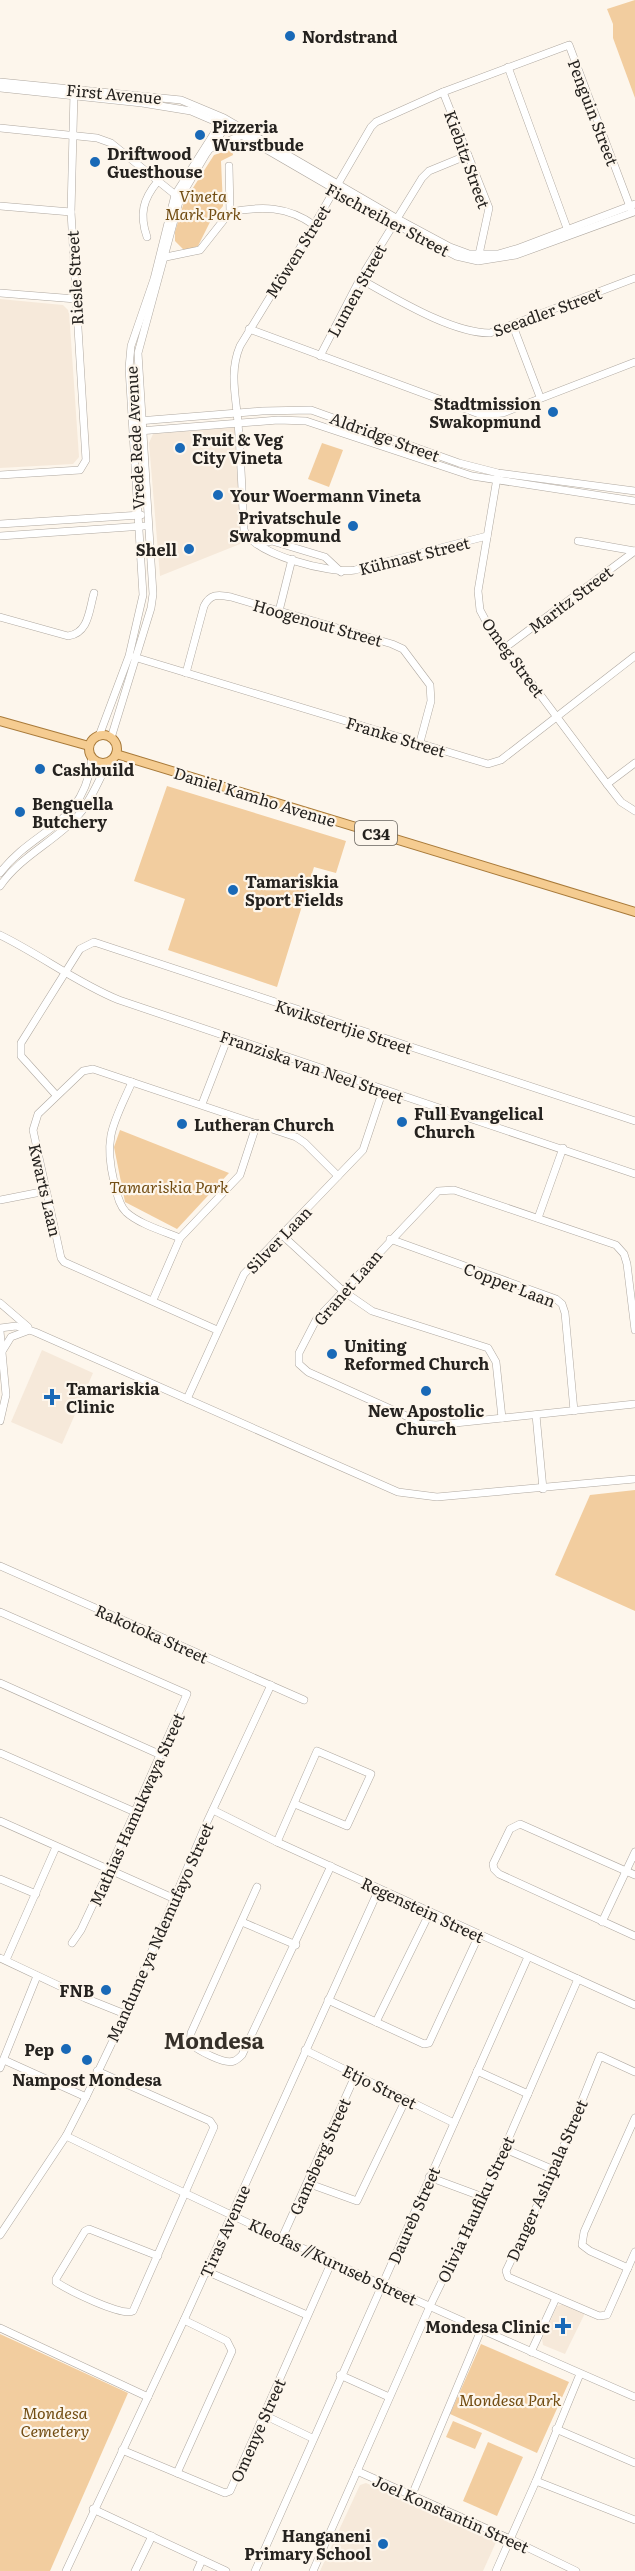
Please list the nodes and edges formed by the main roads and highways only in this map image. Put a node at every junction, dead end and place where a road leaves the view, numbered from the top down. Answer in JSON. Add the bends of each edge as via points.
{"nodes":[{"id":1,"x":0,"y":721,"type":"edge"},
{"id":2,"x":89,"y":746,"type":"junction"},
{"id":3,"x":116,"y":754,"type":"junction"},
{"id":4,"x":635,"y":912,"type":"edge"}],
"edges":[{"from":1,"to":2,"type":"main road"},
{"from":2,"to":3,"type":"main road","via":[[92,758],[100,763],[109,762]]},
{"from":2,"to":3,"type":"main road","via":[[99,735],[111,738]]},
{"from":3,"to":4,"type":"main road","name":"Daniel Kamho Avenue","number":"C34"}]}
